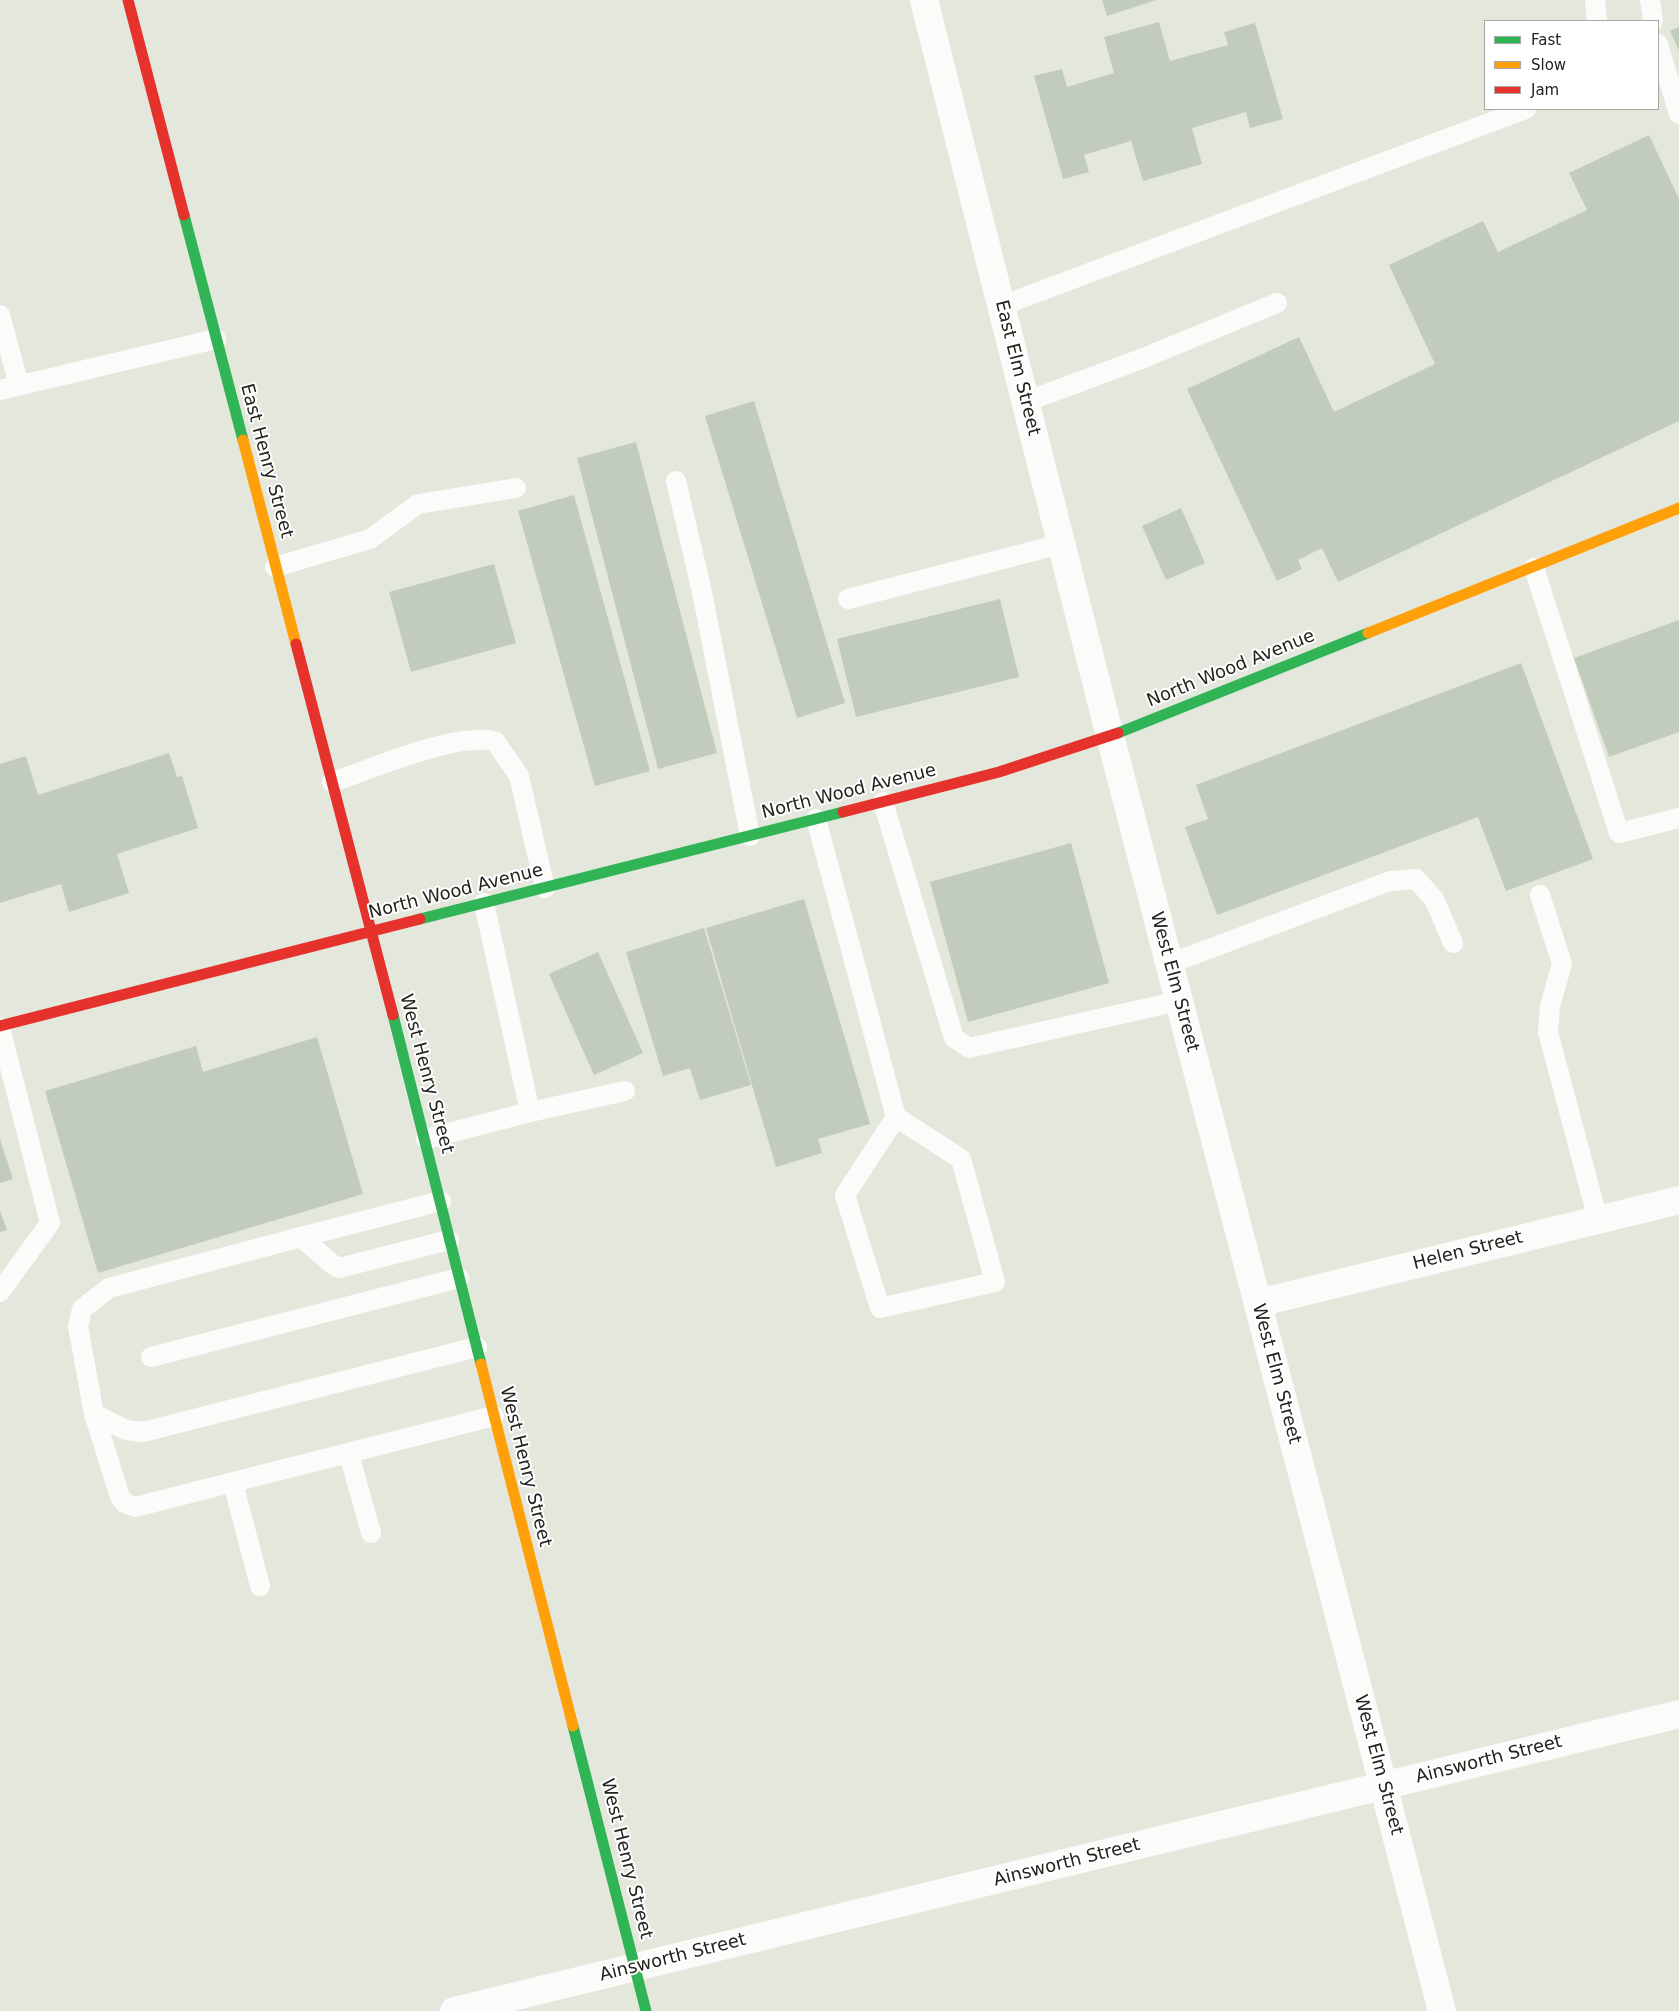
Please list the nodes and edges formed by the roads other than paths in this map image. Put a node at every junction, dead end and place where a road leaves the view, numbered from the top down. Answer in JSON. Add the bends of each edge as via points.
{"nodes":[{"id":1,"x":128,"y":0,"type":"edge"},
{"id":2,"x":924,"y":0,"type":"edge"},
{"id":3,"x":1595,"y":0,"type":"edge"},
{"id":4,"x":1650,"y":0,"type":"edge"},
{"id":5,"x":1597,"y":20,"type":"edge"},
{"id":6,"x":1653,"y":20,"type":"edge"},
{"id":7,"x":1659,"y":47,"type":"edge"},
{"id":8,"x":1523,"y":110,"type":"edge"},
{"id":9,"x":1679,"y":114,"type":"edge"},
{"id":10,"x":1277,"y":304,"type":"dead end"},
{"id":11,"x":1001,"y":306,"type":"junction"},
{"id":12,"x":0,"y":315,"type":"edge"},
{"id":13,"x":216,"y":339,"type":"junction"},
{"id":14,"x":10,"y":388,"type":"edge"},
{"id":15,"x":1025,"y":402,"type":"junction"},
{"id":16,"x":676,"y":481,"type":"dead end"},
{"id":17,"x":516,"y":488,"type":"dead end"},
{"id":18,"x":1679,"y":508,"type":"edge"},
{"id":19,"x":1061,"y":544,"type":"junction"},
{"id":20,"x":275,"y":567,"type":"junction"},
{"id":21,"x":1534,"y":568,"type":"junction"},
{"id":22,"x":848,"y":599,"type":"dead end"},
{"id":23,"x":1110,"y":736,"type":"junction"},
{"id":24,"x":332,"y":782,"type":"junction"},
{"id":25,"x":884,"y":802,"type":"junction"},
{"id":26,"x":1679,"y":818,"type":"edge"},
{"id":27,"x":816,"y":819,"type":"junction"},
{"id":28,"x":750,"y":836,"type":"junction"},
{"id":29,"x":545,"y":888,"type":"junction"},
{"id":30,"x":1540,"y":895,"type":"dead end"},
{"id":31,"x":484,"y":903,"type":"junction"},
{"id":32,"x":371,"y":932,"type":"junction"},
{"id":33,"x":1453,"y":943,"type":"dead end"},
{"id":34,"x":1169,"y":964,"type":"junction"},
{"id":35,"x":1179,"y":1002,"type":"junction"},
{"id":36,"x":0,"y":1027,"type":"edge"},
{"id":37,"x":625,"y":1091,"type":"dead end"},
{"id":38,"x":530,"y":1112,"type":"junction"},
{"id":39,"x":896,"y":1117,"type":"junction"},
{"id":40,"x":426,"y":1139,"type":"junction"},
{"id":41,"x":1679,"y":1200,"type":"edge"},
{"id":42,"x":441,"y":1201,"type":"junction"},
{"id":43,"x":1598,"y":1220,"type":"junction"},
{"id":44,"x":301,"y":1237,"type":"junction"},
{"id":45,"x":449,"y":1240,"type":"junction"},
{"id":46,"x":459,"y":1278,"type":"junction"},
{"id":47,"x":0,"y":1292,"type":"edge"},
{"id":48,"x":1258,"y":1303,"type":"junction"},
{"id":49,"x":477,"y":1347,"type":"junction"},
{"id":50,"x":151,"y":1357,"type":"dead end"},
{"id":51,"x":94,"y":1414,"type":"junction"},
{"id":52,"x":494,"y":1416,"type":"junction"},
{"id":53,"x":349,"y":1454,"type":"junction"},
{"id":54,"x":233,"y":1483,"type":"junction"},
{"id":55,"x":371,"y":1533,"type":"dead end"},
{"id":56,"x":260,"y":1586,"type":"dead end"},
{"id":57,"x":1679,"y":1714,"type":"edge"},
{"id":58,"x":1384,"y":1786,"type":"junction"},
{"id":59,"x":635,"y":1967,"type":"junction"},
{"id":60,"x":454,"y":2011,"type":"edge"},
{"id":61,"x":646,"y":2011,"type":"edge"},
{"id":62,"x":1442,"y":2011,"type":"edge"}],
"edges":[{"from":1,"to":13,"type":"street","name":"East Henry Street"},
{"from":2,"to":11,"type":"street","name":"East Elm Street"},
{"from":3,"to":5,"type":"lane"},
{"from":4,"to":6,"type":"lane"},
{"from":7,"to":9,"type":"lane"},
{"from":8,"to":11,"type":"lane"},
{"from":10,"to":15,"type":"lane"},
{"from":11,"to":15,"type":"street","name":"East Elm Street"},
{"from":12,"to":14,"type":"lane"},
{"from":13,"to":14,"type":"lane"},
{"from":13,"to":20,"type":"street","name":"East Henry Street"},
{"from":15,"to":19,"type":"street","name":"East Elm Street"},
{"from":16,"to":28,"type":"lane","via":[[702,592]]},
{"from":17,"to":20,"type":"lane","via":[[418,504],[370,539]]},
{"from":18,"to":21,"type":"street","name":"North Wood Avenue"},
{"from":19,"to":22,"type":"lane"},
{"from":19,"to":23,"type":"street","name":"East Elm Street"},
{"from":20,"to":24,"type":"street","name":"East Henry Street"},
{"from":21,"to":23,"type":"street","name":"North Wood Avenue"},
{"from":21,"to":26,"type":"lane","via":[[1619,833]]},
{"from":23,"to":25,"type":"street","name":"North Wood Avenue","via":[[999,772]]},
{"from":23,"to":34,"type":"street","name":"West Elm Street"},
{"from":24,"to":29,"type":"lane","via":[[448,743],[480,738],[495,741],[519,776]]},
{"from":24,"to":32,"type":"street","name":"East Henry Street"},
{"from":25,"to":27,"type":"street","name":"North Wood Avenue"},
{"from":25,"to":35,"type":"lane","via":[[954,1038],[969,1048]]},
{"from":27,"to":28,"type":"street","name":"North Wood Avenue"},
{"from":27,"to":39,"type":"lane"},
{"from":28,"to":29,"type":"street","name":"North Wood Avenue"},
{"from":29,"to":31,"type":"street","name":"North Wood Avenue"},
{"from":30,"to":43,"type":"lane","via":[[1562,964],[1550,1006],[1548,1032]]},
{"from":31,"to":32,"type":"street","name":"North Wood Avenue"},
{"from":31,"to":38,"type":"lane"},
{"from":32,"to":36,"type":"street","name":"North Wood Avenue"},
{"from":32,"to":40,"type":"street","name":"West Henry Street"},
{"from":33,"to":34,"type":"lane","via":[[1434,899],[1416,879],[1399,880]]},
{"from":34,"to":35,"type":"street","name":"West Elm Street"},
{"from":35,"to":48,"type":"street","name":"West Elm Street"},
{"from":36,"to":47,"type":"lane","via":[[50,1223]]},
{"from":37,"to":38,"type":"lane"},
{"from":38,"to":40,"type":"lane"},
{"from":39,"to":39,"type":"lane","via":[[846,1196],[880,1308],[995,1282],[961,1159]]},
{"from":40,"to":42,"type":"street","name":"West Henry Street"},
{"from":41,"to":43,"type":"street","name":"Helen Street"},
{"from":42,"to":44,"type":"lane"},
{"from":42,"to":45,"type":"street","name":"West Henry Street"},
{"from":43,"to":48,"type":"street","name":"Helen Street"},
{"from":44,"to":45,"type":"lane","via":[[339,1268]]},
{"from":44,"to":51,"type":"lane","via":[[109,1288],[94,1298],[82,1309],[78,1326]]},
{"from":45,"to":46,"type":"street","name":"West Henry Street"},
{"from":46,"to":49,"type":"street","name":"West Henry Street"},
{"from":46,"to":50,"type":"lane"},
{"from":48,"to":58,"type":"street","name":"West Elm Street"},
{"from":49,"to":51,"type":"lane","via":[[143,1432],[126,1430]]},
{"from":49,"to":52,"type":"street","name":"West Henry Street"},
{"from":51,"to":54,"type":"lane","via":[[120,1497],[125,1503],[142,1506]]},
{"from":52,"to":53,"type":"lane"},
{"from":52,"to":59,"type":"street","name":"West Henry Street"},
{"from":53,"to":54,"type":"lane"},
{"from":53,"to":55,"type":"lane"},
{"from":54,"to":56,"type":"lane"},
{"from":57,"to":58,"type":"street","name":"Ainsworth Street"},
{"from":58,"to":59,"type":"street","name":"Ainsworth Street"},
{"from":58,"to":62,"type":"street","name":"West Elm Street"},
{"from":59,"to":60,"type":"street","name":"Ainsworth Street"},
{"from":59,"to":61,"type":"street","name":"West Henry Street"}]}
